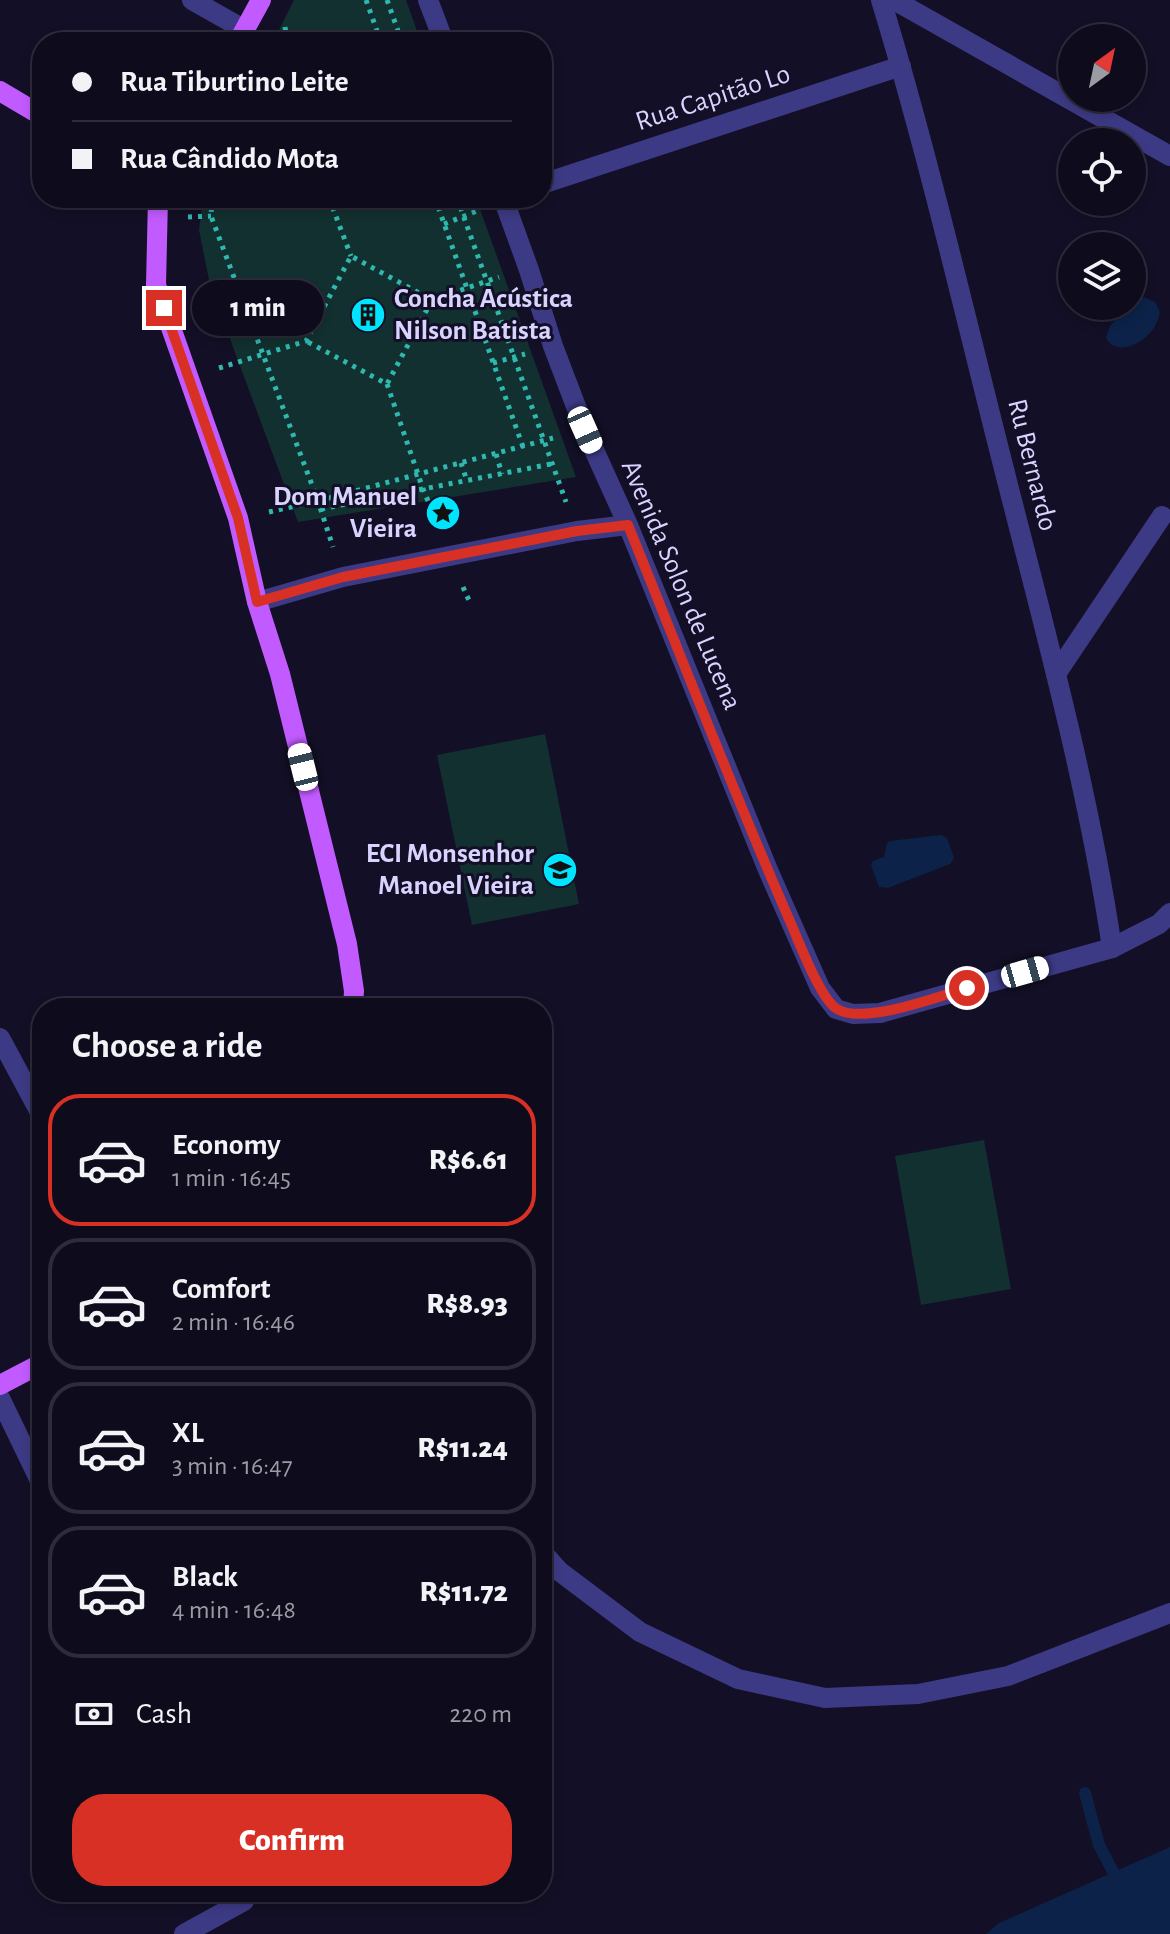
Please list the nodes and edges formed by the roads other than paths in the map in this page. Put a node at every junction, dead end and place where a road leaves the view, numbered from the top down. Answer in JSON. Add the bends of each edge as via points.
{"nodes":[{"id":1,"x":192,"y":0,"type":"edge"},
{"id":2,"x":261,"y":0,"type":"edge"},
{"id":3,"x":428,"y":0,"type":"edge"},
{"id":4,"x":881,"y":0,"type":"edge"},
{"id":5,"x":894,"y":0,"type":"edge"},
{"id":6,"x":236,"y":32,"type":"edge"},
{"id":7,"x":244,"y":32,"type":"edge"},
{"id":8,"x":440,"y":32,"type":"edge"},
{"id":9,"x":901,"y":66,"type":"junction"},
{"id":10,"x":0,"y":91,"type":"edge"},
{"id":11,"x":32,"y":110,"type":"edge"},
{"id":12,"x":1170,"y":156,"type":"edge"},
{"id":13,"x":552,"y":181,"type":"edge"},
{"id":14,"x":158,"y":208,"type":"edge"},
{"id":15,"x":507,"y":208,"type":"edge"},
{"id":16,"x":1162,"y":516,"type":"dead end"},
{"id":17,"x":628,"y":525,"type":"junction"},
{"id":18,"x":257,"y":602,"type":"junction"},
{"id":19,"x":1056,"y":674,"type":"junction"},
{"id":20,"x":1170,"y":913,"type":"edge"},
{"id":21,"x":1112,"y":948,"type":"junction"},
{"id":22,"x":354,"y":998,"type":"edge"},
{"id":23,"x":0,"y":1038,"type":"edge"},
{"id":24,"x":32,"y":1097,"type":"edge"},
{"id":25,"x":32,"y":1368,"type":"edge"},
{"id":26,"x":0,"y":1385,"type":"edge"},
{"id":27,"x":0,"y":1398,"type":"edge"},
{"id":28,"x":32,"y":1464,"type":"edge"},
{"id":29,"x":552,"y":1563,"type":"edge"},
{"id":30,"x":1170,"y":1613,"type":"edge"},
{"id":31,"x":233,"y":1902,"type":"edge"},
{"id":32,"x":184,"y":1934,"type":"edge"}],
"edges":[{"from":1,"to":6,"type":"street"},
{"from":2,"to":7,"type":"main road"},
{"from":3,"to":8,"type":"street"},
{"from":4,"to":9,"type":"street","name":"Ru Bernardo"},
{"from":5,"to":12,"type":"street"},
{"from":9,"to":13,"type":"street","name":"Rua Capitão Lo"},
{"from":9,"to":19,"type":"street","name":"Ru Bernardo"},
{"from":10,"to":11,"type":"main road"},
{"from":14,"to":18,"type":"main road","via":[[156,285],[238,518]]},
{"from":15,"to":17,"type":"street","name":"Avenida Solon de Lucena","via":[[585,430]]},
{"from":16,"to":19,"type":"street"},
{"from":17,"to":18,"type":"street","via":[[343,577]]},
{"from":17,"to":21,"type":"street","name":"Avenida Solon de Lucena","via":[[768,870],[820,988],[836,1009],[880,1013]]},
{"from":18,"to":22,"type":"main road","via":[[347,944]]},
{"from":19,"to":21,"type":"street","name":"Ru Bernardo"},
{"from":20,"to":21,"type":"street"},
{"from":23,"to":24,"type":"street"},
{"from":25,"to":26,"type":"main road"},
{"from":27,"to":28,"type":"street"},
{"from":29,"to":30,"type":"street","via":[[640,1632],[738,1679],[825,1698],[918,1694],[1008,1676]]},
{"from":31,"to":32,"type":"street"}]}
